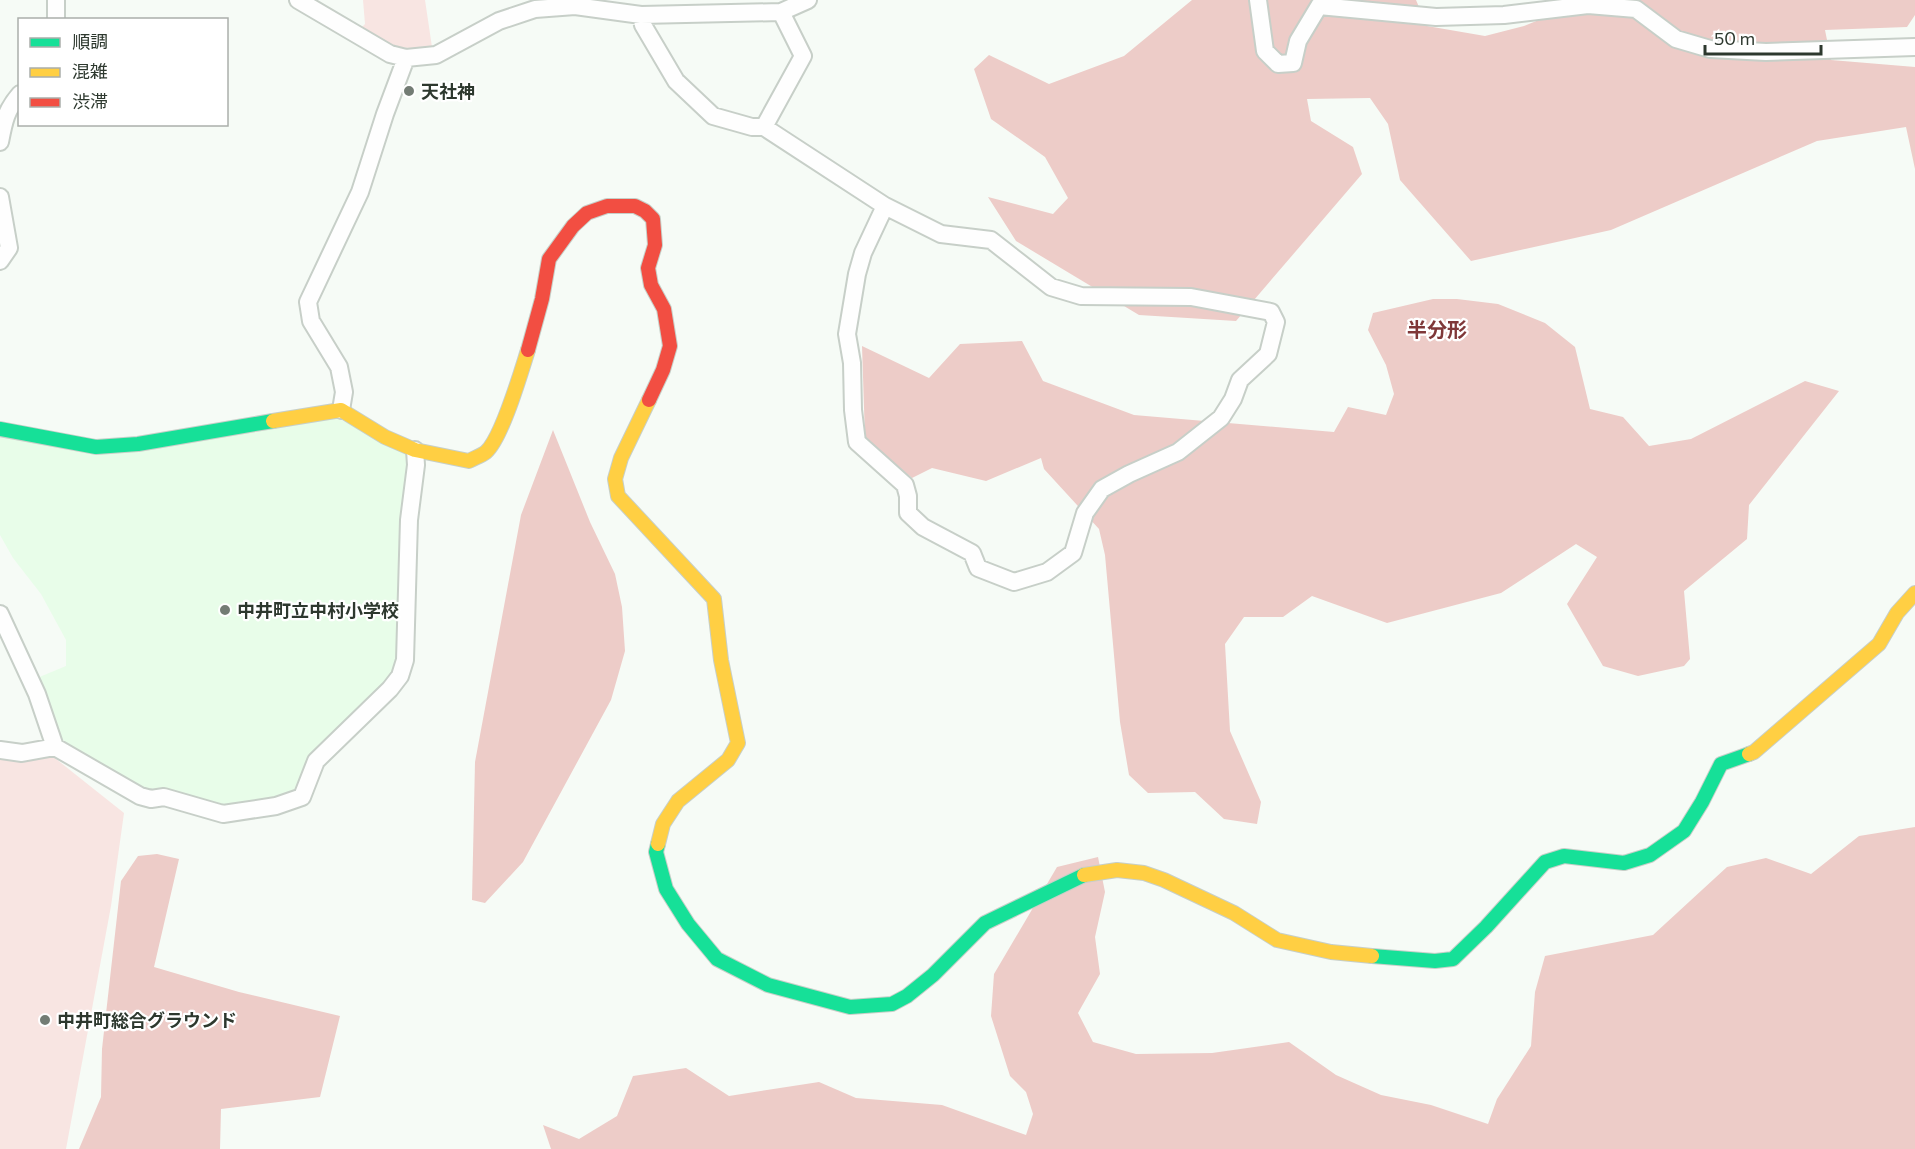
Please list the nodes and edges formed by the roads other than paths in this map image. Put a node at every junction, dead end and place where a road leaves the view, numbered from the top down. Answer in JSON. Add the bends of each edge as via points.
{"nodes":[{"id":1,"x":56,"y":0,"type":"edge"},
{"id":2,"x":298,"y":0,"type":"edge"},
{"id":3,"x":808,"y":0,"type":"edge"},
{"id":4,"x":1258,"y":0,"type":"edge"},
{"id":5,"x":782,"y":12,"type":"junction"},
{"id":6,"x":641,"y":15,"type":"junction"},
{"id":7,"x":56,"y":18,"type":"edge"},
{"id":8,"x":1915,"y":47,"type":"edge"},
{"id":9,"x":406,"y":58,"type":"junction"},
{"id":10,"x":10,"y":102,"type":"edge"},
{"id":11,"x":764,"y":127,"type":"junction"},
{"id":12,"x":0,"y":142,"type":"edge"},
{"id":13,"x":0,"y":197,"type":"edge"},
{"id":14,"x":885,"y":206,"type":"junction"},
{"id":15,"x":3,"y":236,"type":"edge"},
{"id":16,"x":0,"y":261,"type":"edge"},
{"id":17,"x":341,"y":410,"type":"junction"},
{"id":18,"x":0,"y":429,"type":"edge"},
{"id":19,"x":415,"y":450,"type":"junction"},
{"id":20,"x":1915,"y":592,"type":"edge"},
{"id":21,"x":0,"y":614,"type":"edge"},
{"id":22,"x":55,"y":747,"type":"junction"},
{"id":23,"x":0,"y":750,"type":"edge"}],
"edges":[{"from":1,"to":7,"type":"street"},
{"from":2,"to":9,"type":"street","via":[[390,54]]},
{"from":3,"to":5,"type":"street"},
{"from":4,"to":8,"type":"street","via":[[1265,51],[1278,64],[1293,63],[1298,41],[1319,6],[1436,16],[1504,15],[1588,5],[1636,9],[1676,39],[1710,50]]},
{"from":5,"to":6,"type":"street"},
{"from":5,"to":11,"type":"street","via":[[803,56]]},
{"from":6,"to":9,"type":"street","via":[[575,6],[535,9],[499,21],[436,55]]},
{"from":6,"to":11,"type":"street","via":[[676,81],[713,116]]},
{"from":9,"to":17,"type":"street","via":[[360,192],[308,302],[311,321],[339,367],[344,392]]},
{"from":10,"to":12,"type":"street"},
{"from":11,"to":14,"type":"street"},
{"from":13,"to":15,"type":"street"},
{"from":14,"to":14,"type":"street","via":[[941,234],[991,240],[1052,287],[1081,296],[1191,297],[1271,312],[1276,322],[1268,354],[1240,380],[1221,418],[1178,452],[1102,489],[1085,513],[1073,554],[1047,572],[1014,582],[978,568],[972,553],[923,527],[908,513],[905,486],[857,442],[847,334],[863,253]]},
{"from":15,"to":16,"type":"street","via":[[9,248]]},
{"from":17,"to":18,"type":"street","via":[[138,444],[96,447]]},
{"from":17,"to":19,"type":"street"},
{"from":19,"to":20,"type":"street","via":[[469,461],[487,451],[502,425],[520,377],[549,259],[587,213],[607,206],[635,206],[645,211],[655,228],[648,268],[651,285],[664,309],[670,346],[615,479],[618,495],[714,599],[721,660],[738,743],[728,760],[678,801],[663,824],[656,852],[666,889],[717,959],[768,986],[850,1007],[900,1000],[933,975],[985,923],[1085,875],[1117,870],[1164,880],[1234,913],[1277,940],[1331,952],[1435,961],[1453,959],[1545,862],[1564,856],[1624,862],[1650,855],[1684,831],[1721,764],[1754,752],[1879,644]]},
{"from":19,"to":22,"type":"street","via":[[405,660],[400,676],[316,761],[302,798],[223,814],[164,797],[140,796]]},
{"from":21,"to":22,"type":"street","via":[[37,694]]},
{"from":22,"to":23,"type":"street","via":[[21,753]]}]}
